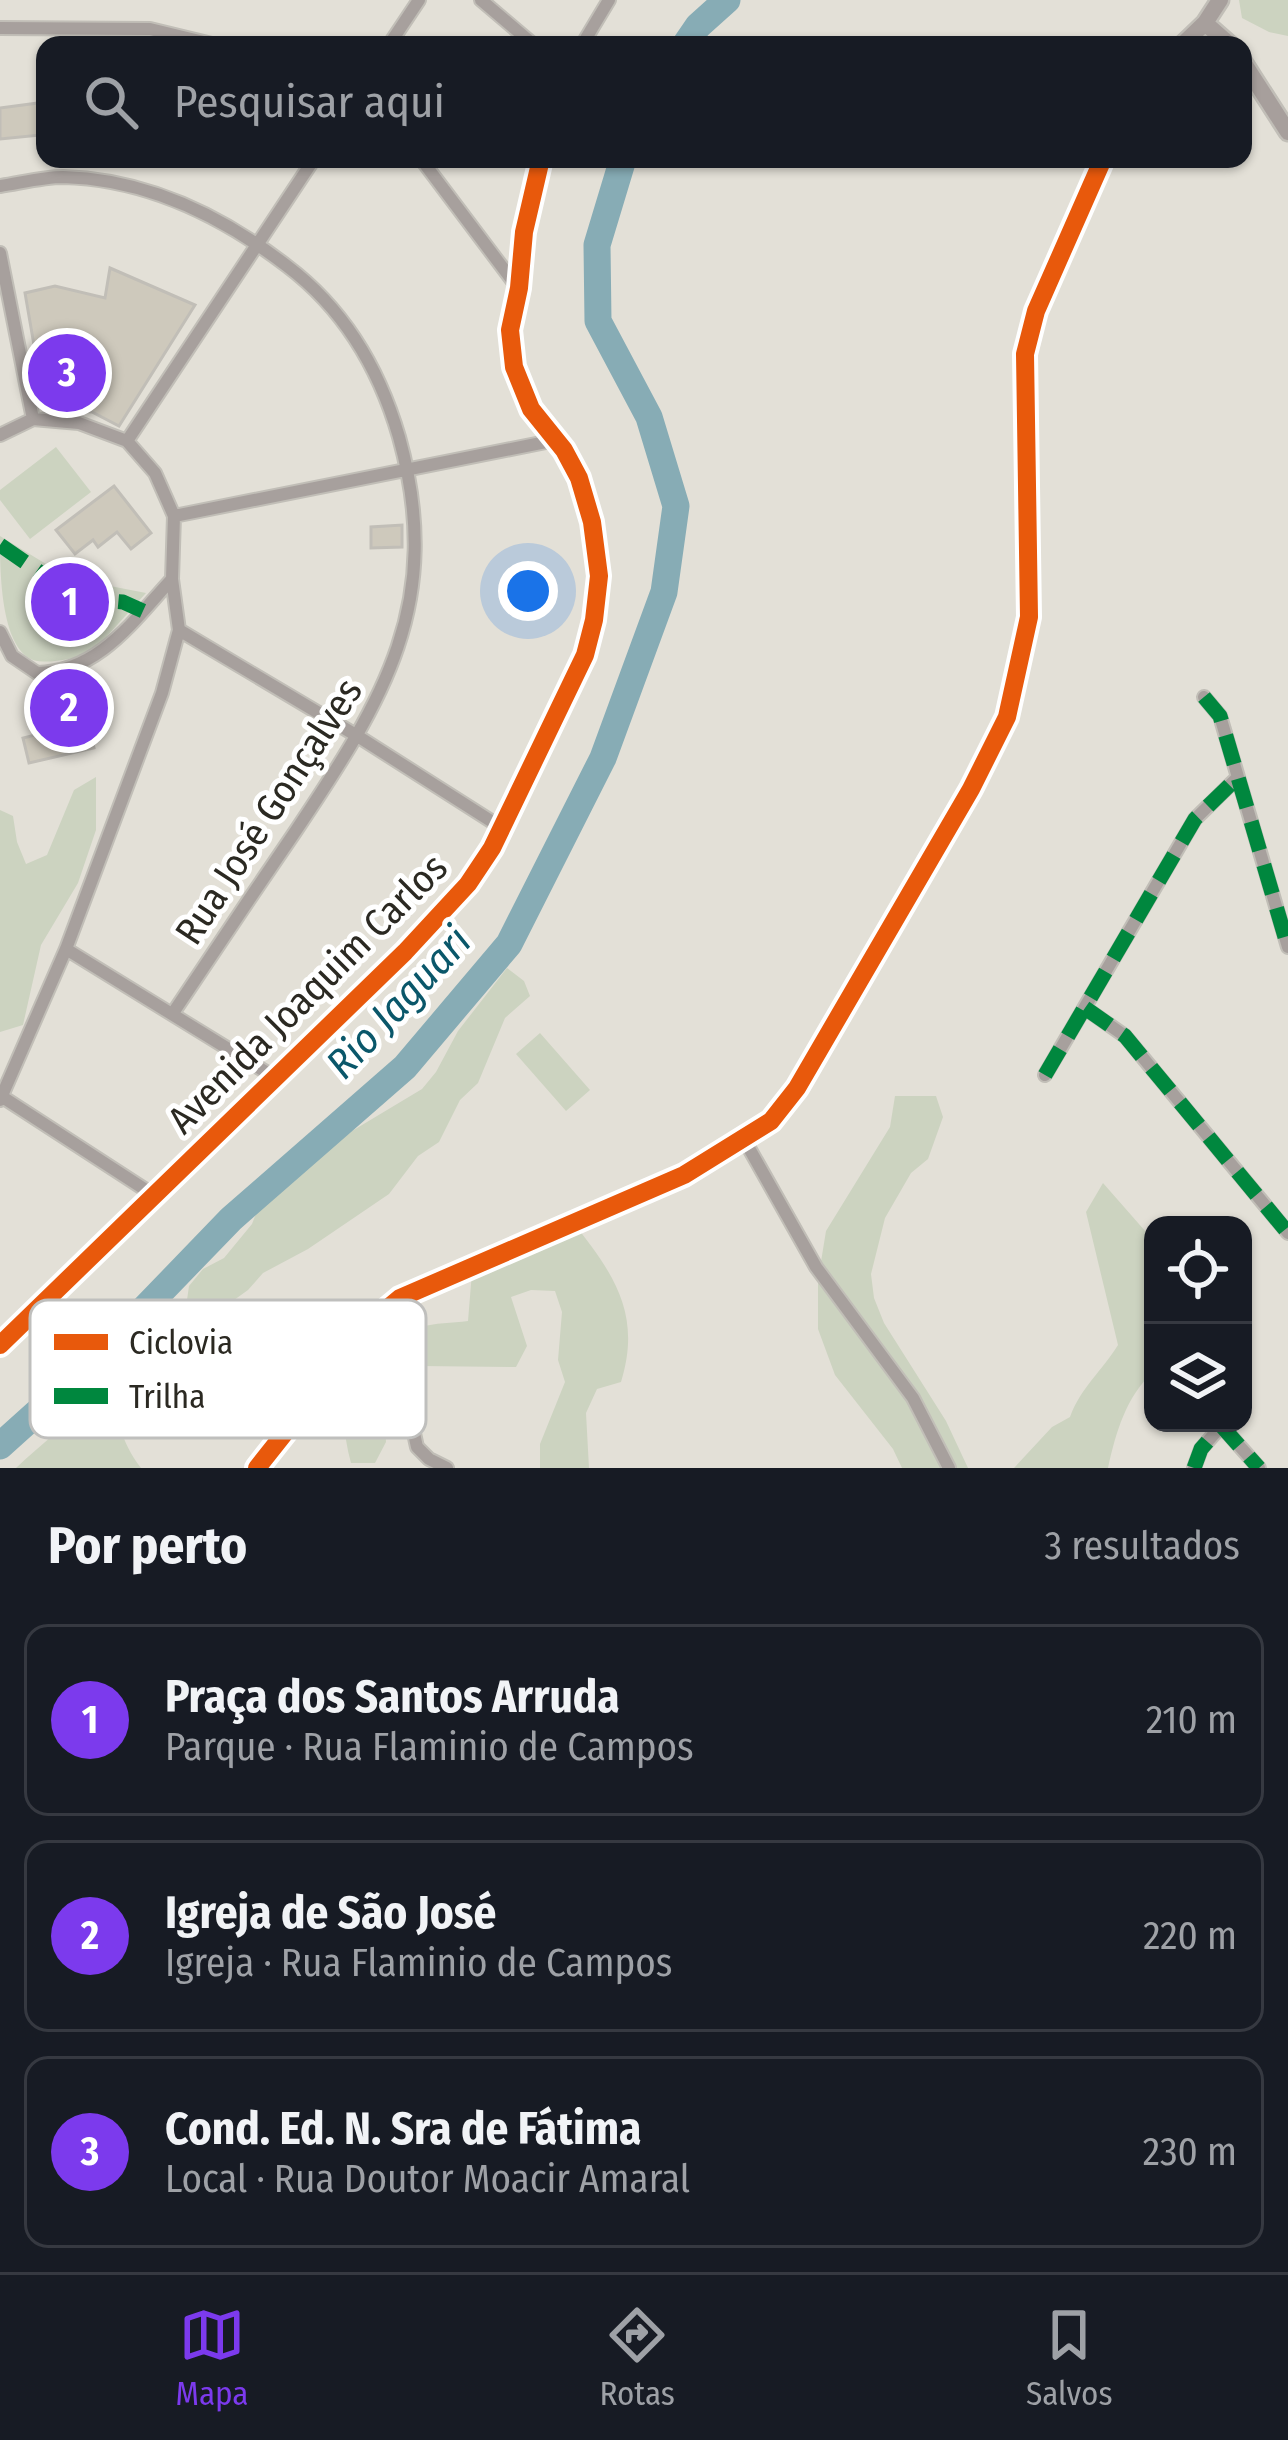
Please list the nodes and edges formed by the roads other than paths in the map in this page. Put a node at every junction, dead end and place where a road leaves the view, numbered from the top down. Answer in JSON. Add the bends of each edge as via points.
{"nodes":[{"id":1,"x":419,"y":0,"type":"edge"},
{"id":2,"x":481,"y":0,"type":"edge"},
{"id":3,"x":609,"y":0,"type":"edge"},
{"id":4,"x":1220,"y":0,"type":"edge"},
{"id":5,"x":1205,"y":23,"type":"junction"},
{"id":6,"x":3,"y":25,"type":"edge"},
{"id":7,"x":179,"y":36,"type":"edge"},
{"id":8,"x":395,"y":36,"type":"edge"},
{"id":9,"x":523,"y":36,"type":"edge"},
{"id":10,"x":587,"y":36,"type":"edge"},
{"id":11,"x":1191,"y":36,"type":"edge"},
{"id":12,"x":1220,"y":36,"type":"edge"},
{"id":13,"x":1252,"y":76,"type":"edge"},
{"id":14,"x":1288,"y":132,"type":"edge"},
{"id":15,"x":308,"y":168,"type":"edge"},
{"id":16,"x":428,"y":168,"type":"edge"},
{"id":17,"x":539,"y":168,"type":"edge"},
{"id":18,"x":1099,"y":168,"type":"edge"},
{"id":19,"x":0,"y":186,"type":"edge"},
{"id":20,"x":258,"y":243,"type":"junction"},
{"id":21,"x":0,"y":253,"type":"edge"},
{"id":22,"x":519,"y":289,"type":"junction"},
{"id":23,"x":33,"y":419,"type":"junction"},
{"id":24,"x":0,"y":435,"type":"edge"},
{"id":25,"x":556,"y":440,"type":"junction"},
{"id":26,"x":127,"y":441,"type":"junction"},
{"id":27,"x":408,"y":470,"type":"junction"},
{"id":28,"x":173,"y":516,"type":"junction"},
{"id":29,"x":172,"y":579,"type":"junction"},
{"id":30,"x":179,"y":630,"type":"junction"},
{"id":31,"x":0,"y":632,"type":"edge"},
{"id":32,"x":1204,"y":697,"type":"dead end"},
{"id":33,"x":359,"y":736,"type":"junction"},
{"id":34,"x":1238,"y":776,"type":"junction"},
{"id":35,"x":502,"y":828,"type":"junction"},
{"id":36,"x":1288,"y":947,"type":"edge"},
{"id":37,"x":66,"y":950,"type":"junction"},
{"id":38,"x":1084,"y":1008,"type":"junction"},
{"id":39,"x":173,"y":1013,"type":"junction"},
{"id":40,"x":1046,"y":1075,"type":"dead end"},
{"id":41,"x":274,"y":1077,"type":"junction"},
{"id":42,"x":1,"y":1098,"type":"edge"},
{"id":43,"x":745,"y":1141,"type":"junction"},
{"id":44,"x":152,"y":1194,"type":"junction"},
{"id":45,"x":1288,"y":1233,"type":"edge"},
{"id":46,"x":45,"y":1300,"type":"edge"},
{"id":47,"x":402,"y":1300,"type":"edge"},
{"id":48,"x":30,"y":1315,"type":"edge"},
{"id":49,"x":0,"y":1345,"type":"edge"},
{"id":50,"x":1214,"y":1432,"type":"edge"},
{"id":51,"x":1227,"y":1432,"type":"edge"},
{"id":52,"x":282,"y":1438,"type":"edge"},
{"id":53,"x":415,"y":1438,"type":"edge"},
{"id":54,"x":257,"y":1468,"type":"edge"},
{"id":55,"x":447,"y":1468,"type":"edge"},
{"id":56,"x":949,"y":1468,"type":"edge"},
{"id":57,"x":1194,"y":1468,"type":"edge"},
{"id":58,"x":1259,"y":1468,"type":"edge"}],
"edges":[{"from":1,"to":8,"type":"street"},
{"from":2,"to":9,"type":"street"},
{"from":3,"to":10,"type":"street"},
{"from":4,"to":5,"type":"street"},
{"from":5,"to":11,"type":"street"},
{"from":5,"to":12,"type":"street"},
{"from":6,"to":7,"type":"street"},
{"from":13,"to":14,"type":"street"},
{"from":15,"to":20,"type":"street"},
{"from":16,"to":22,"type":"street"},
{"from":17,"to":22,"type":"street","name":"Avenida Joaquim Carlos"},
{"from":18,"to":43,"type":"street","via":[[1025,354],[1029,617],[1007,716],[796,1088]]},
{"from":19,"to":20,"type":"street","name":"Rua José Gonçalves","via":[[61,177],[136,186]]},
{"from":20,"to":26,"type":"street"},
{"from":20,"to":27,"type":"street","name":"Rua José Gonçalves","via":[[311,284],[365,349]]},
{"from":21,"to":23,"type":"street"},
{"from":22,"to":25,"type":"street","name":"Avenida Joaquim Carlos","via":[[510,330],[514,367],[531,409]]},
{"from":23,"to":24,"type":"street"},
{"from":23,"to":26,"type":"street","via":[[80,423]]},
{"from":25,"to":27,"type":"street"},
{"from":25,"to":35,"type":"street","name":"Avenida Joaquim Carlos","via":[[592,522],[594,620]]},
{"from":26,"to":28,"type":"street","via":[[155,473]]},
{"from":27,"to":28,"type":"street"},
{"from":27,"to":33,"type":"street","name":"Rua José Gonçalves","via":[[417,532],[410,610]]},
{"from":28,"to":29,"type":"street"},
{"from":29,"to":30,"type":"street"},
{"from":29,"to":31,"type":"street","via":[[96,658],[69,670],[37,674],[12,656]]},
{"from":30,"to":33,"type":"street"},
{"from":30,"to":37,"type":"street"},
{"from":32,"to":34,"type":"street","via":[[1220,716]]},
{"from":33,"to":35,"type":"street"},
{"from":33,"to":39,"type":"street","name":"Rua José Gonçalves"},
{"from":34,"to":36,"type":"street"},
{"from":34,"to":38,"type":"street","via":[[1195,819]]},
{"from":35,"to":41,"type":"street","name":"Avenida Joaquim Carlos","via":[[468,884]]},
{"from":37,"to":39,"type":"street"},
{"from":37,"to":42,"type":"street"},
{"from":38,"to":40,"type":"street"},
{"from":38,"to":45,"type":"street","via":[[1126,1036]]},
{"from":39,"to":41,"type":"street"},
{"from":41,"to":44,"type":"street","name":"Avenida Joaquim Carlos"},
{"from":42,"to":44,"type":"street"},
{"from":43,"to":47,"type":"street"},
{"from":43,"to":56,"type":"street","via":[[817,1267],[913,1397]]},
{"from":44,"to":46,"type":"street","name":"Avenida Joaquim Carlos"},
{"from":48,"to":49,"type":"street","name":"Avenida Joaquim Carlos"},
{"from":50,"to":57,"type":"street"},
{"from":51,"to":58,"type":"street"},
{"from":52,"to":54,"type":"street"},
{"from":53,"to":55,"type":"street","via":[[429,1460]]}]}
